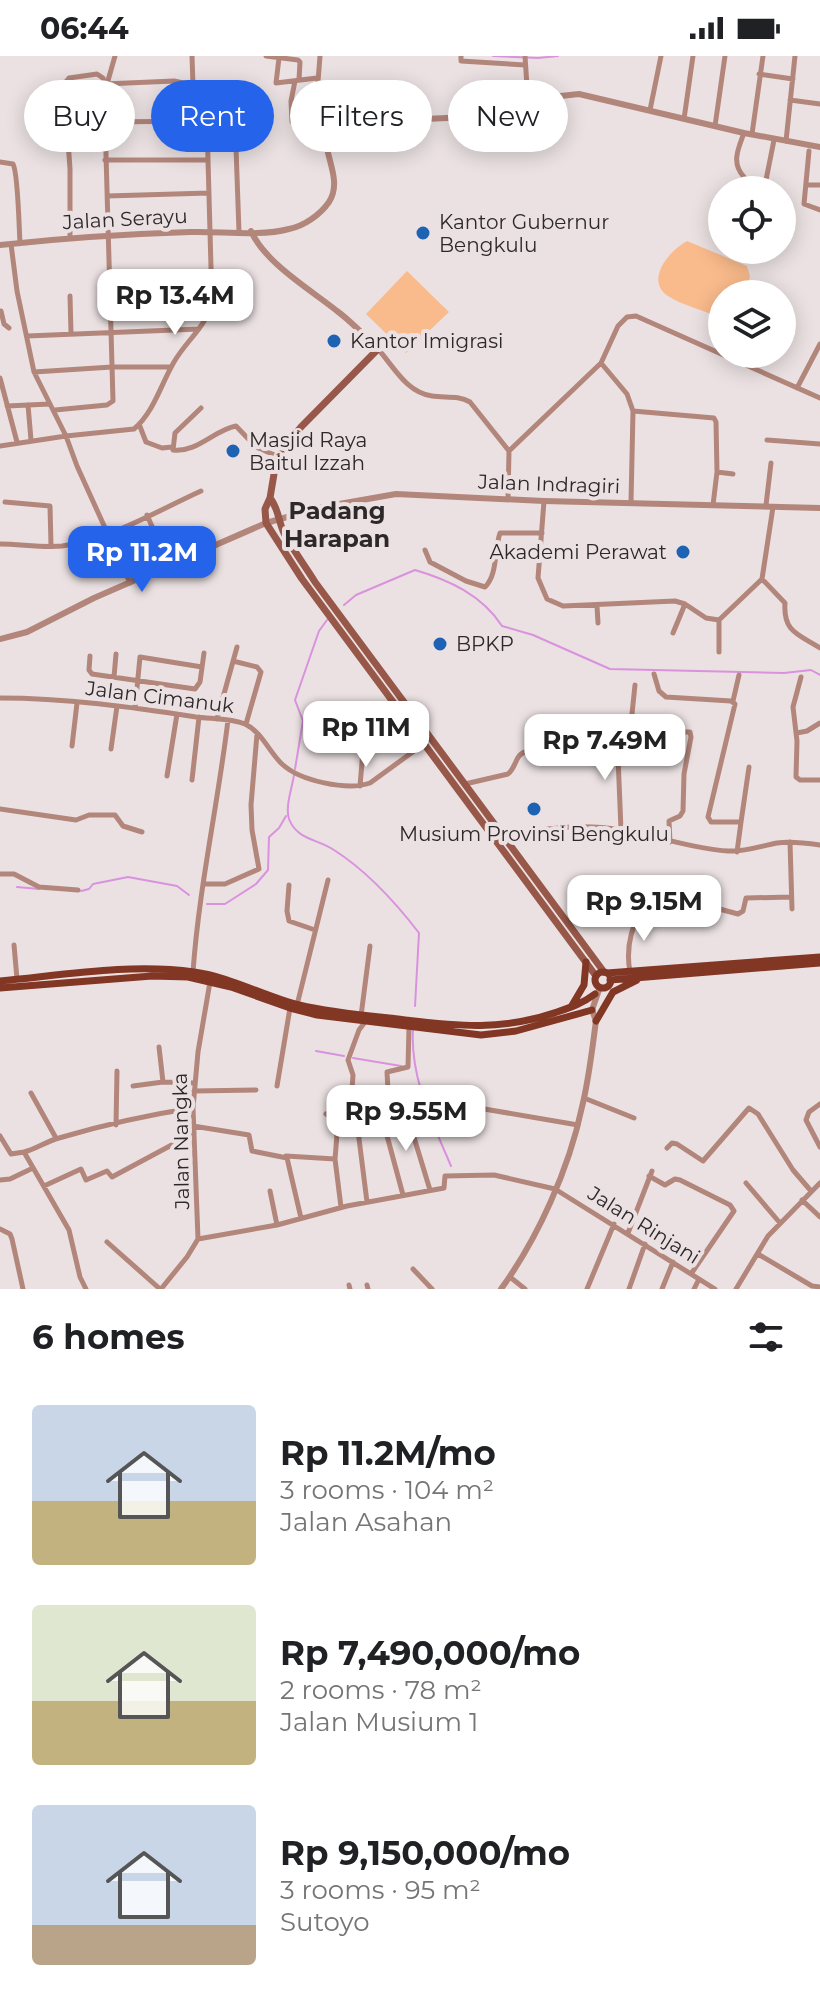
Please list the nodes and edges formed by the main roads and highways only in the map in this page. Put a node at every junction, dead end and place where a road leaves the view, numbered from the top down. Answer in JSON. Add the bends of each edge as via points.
{"nodes":[{"id":1,"x":378,"y":349,"type":"road end"},
{"id":2,"x":270,"y":498,"type":"junction"},
{"id":3,"x":356,"y":644,"type":"junction"},
{"id":4,"x":427,"y":741,"type":"junction"},
{"id":5,"x":503,"y":835,"type":"junction"},
{"id":6,"x":493,"y":838,"type":"junction"},
{"id":7,"x":820,"y":960,"type":"edge"},
{"id":8,"x":586,"y":962,"type":"junction"},
{"id":9,"x":607,"y":975,"type":"junction"},
{"id":10,"x":596,"y":976,"type":"junction"},
{"id":11,"x":70,"y":979,"type":"junction"},
{"id":12,"x":639,"y":979,"type":"junction"},
{"id":13,"x":0,"y":981,"type":"edge"},
{"id":14,"x":0,"y":988,"type":"edge"},
{"id":15,"x":597,"y":991,"type":"junction"},
{"id":16,"x":293,"y":1006,"type":"junction"},
{"id":17,"x":571,"y":1007,"type":"junction"},
{"id":18,"x":592,"y":1010,"type":"road end"},
{"id":19,"x":362,"y":1020,"type":"junction"},
{"id":20,"x":596,"y":1021,"type":"road end"}],
"edges":[{"from":1,"to":2,"type":"main road","via":[[301,427],[279,457]]},
{"from":2,"to":3,"type":"main road","via":[[295,551]]},
{"from":2,"to":3,"type":"main road","via":[[266,523],[302,579]]},
{"from":3,"to":4,"type":"main road"},
{"from":4,"to":5,"type":"main road"},
{"from":4,"to":6,"type":"main road"},
{"from":5,"to":6,"type":"main road"},
{"from":5,"to":9,"type":"main road"},
{"from":6,"to":8,"type":"main road"},
{"from":7,"to":9,"type":"main road"},
{"from":7,"to":12,"type":"main road"},
{"from":8,"to":10,"type":"main road"},
{"from":8,"to":17,"type":"main road","via":[[584,985]]},
{"from":9,"to":10,"type":"main road"},
{"from":9,"to":12,"type":"main road"},
{"from":9,"to":15,"type":"main road","via":[[608,986]]},
{"from":10,"to":15,"type":"main road"},
{"from":11,"to":13,"type":"main road"},
{"from":11,"to":14,"type":"main road"},
{"from":11,"to":16,"type":"main road","via":[[188,977]]},
{"from":11,"to":16,"type":"main road","via":[[112,971],[193,972],[227,979]]},
{"from":12,"to":20,"type":"main road","via":[[613,992]]},
{"from":15,"to":17,"type":"main road"},
{"from":16,"to":19,"type":"main road"},
{"from":17,"to":19,"type":"main road","via":[[482,1027]]},
{"from":18,"to":19,"type":"main road","via":[[491,1035]]}]}
